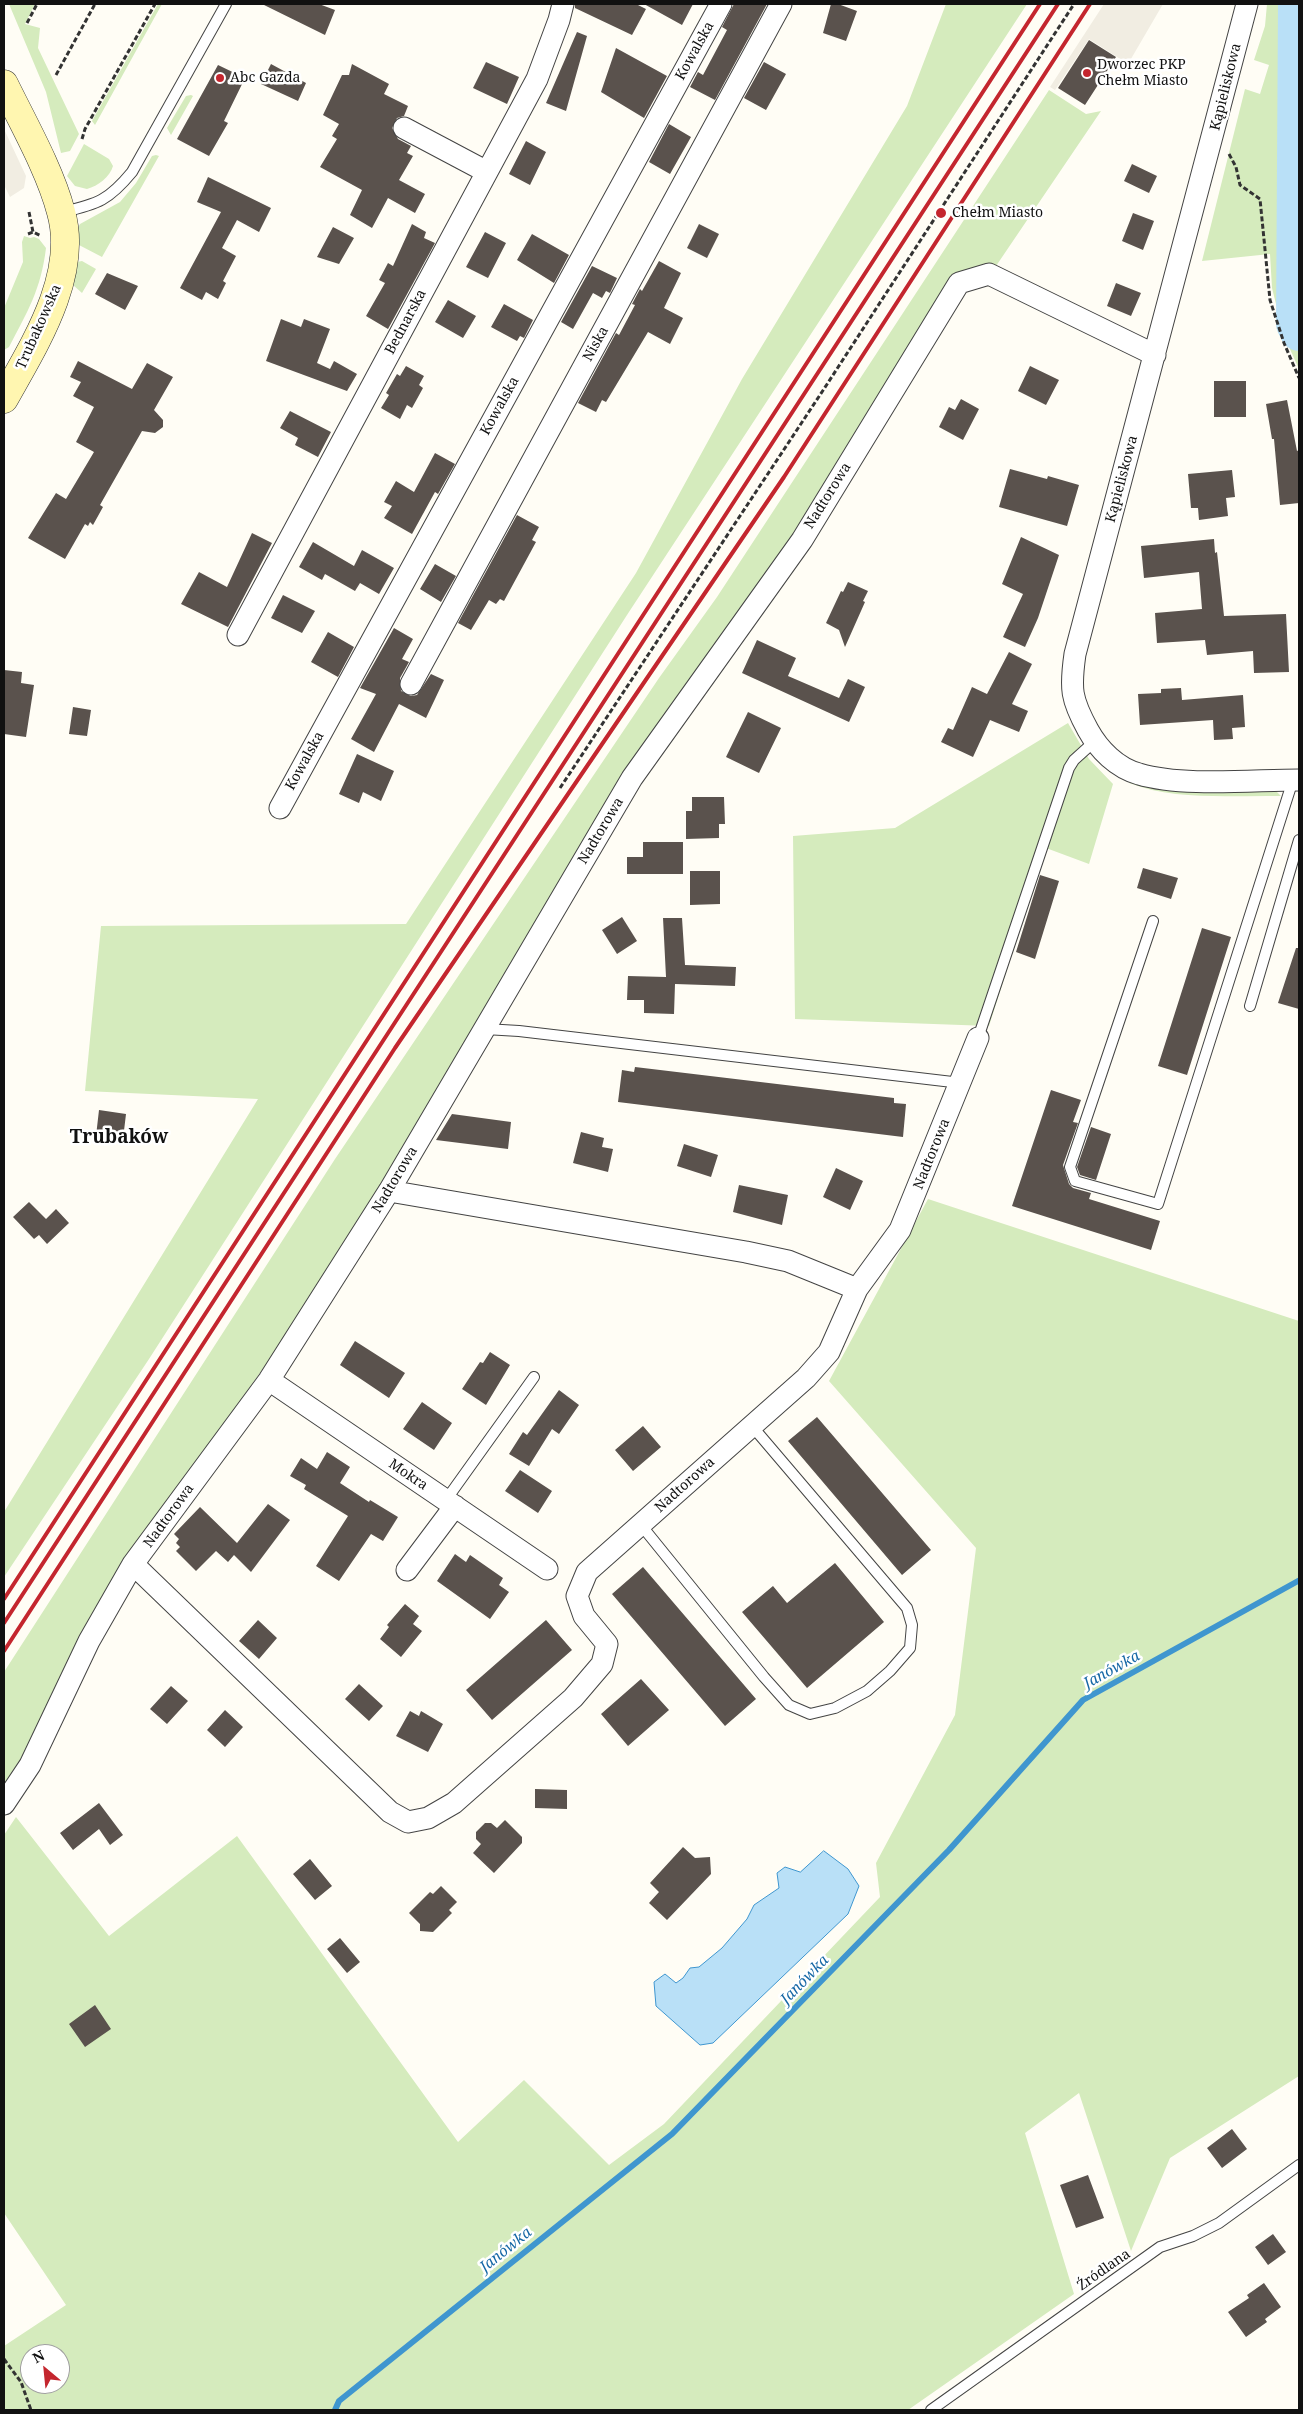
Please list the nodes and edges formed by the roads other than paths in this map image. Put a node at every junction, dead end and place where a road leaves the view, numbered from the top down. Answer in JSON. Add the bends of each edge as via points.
{"nodes":[{"id":1,"x":226,"y":4,"type":"edge"},
{"id":2,"x":563,"y":4,"type":"edge"},
{"id":3,"x":721,"y":4,"type":"edge"},
{"id":4,"x":781,"y":4,"type":"edge"},
{"id":5,"x":1247,"y":4,"type":"edge"},
{"id":6,"x":4,"y":84,"type":"edge"},
{"id":7,"x":404,"y":128,"type":"dead end"},
{"id":8,"x":487,"y":172,"type":"junction"},
{"id":9,"x":62,"y":213,"type":"junction"},
{"id":10,"x":1155,"y":355,"type":"junction"},
{"id":11,"x":4,"y":399,"type":"edge"},
{"id":12,"x":238,"y":635,"type":"dead end"},
{"id":13,"x":411,"y":684,"type":"dead end"},
{"id":14,"x":1095,"y":741,"type":"junction"},
{"id":15,"x":1296,"y":780,"type":"edge"},
{"id":16,"x":280,"y":808,"type":"dead end"},
{"id":17,"x":1299,"y":840,"type":"edge"},
{"id":18,"x":1153,"y":920,"type":"dead end"},
{"id":19,"x":1250,"y":1006,"type":"dead end"},
{"id":20,"x":484,"y":1029,"type":"junction"},
{"id":21,"x":978,"y":1038,"type":"joint"},
{"id":22,"x":961,"y":1083,"type":"junction"},
{"id":23,"x":389,"y":1190,"type":"junction"},
{"id":24,"x":857,"y":1289,"type":"junction"},
{"id":25,"x":534,"y":1377,"type":"dead end"},
{"id":26,"x":269,"y":1380,"type":"junction"},
{"id":27,"x":752,"y":1426,"type":"junction"},
{"id":28,"x":451,"y":1503,"type":"junction"},
{"id":29,"x":641,"y":1524,"type":"junction"},
{"id":30,"x":133,"y":1564,"type":"junction"},
{"id":31,"x":547,"y":1568,"type":"dead end"},
{"id":32,"x":407,"y":1570,"type":"dead end"},
{"id":33,"x":4,"y":1804,"type":"edge"},
{"id":34,"x":1299,"y":2165,"type":"edge"},
{"id":35,"x":930,"y":2410,"type":"edge"}],
"edges":[{"from":1,"to":9,"type":"lane","via":[[132,172],[104,201]]},
{"from":2,"to":8,"type":"street","name":"Bednarska","via":[[537,79]]},
{"from":3,"to":16,"type":"street","name":"Kowalska"},
{"from":4,"to":13,"type":"street","name":"Niska"},
{"from":5,"to":10,"type":"street","name":"Kąpieliskowa"},
{"from":6,"to":9,"type":"street","name":"Trubakowska"},
{"from":7,"to":8,"type":"street"},
{"from":8,"to":12,"type":"street","name":"Bednarska"},
{"from":9,"to":11,"type":"street","name":"Trubakowska","via":[[65,248],[56,296]]},
{"from":10,"to":14,"type":"street","name":"Kąpieliskowa","via":[[1075,654],[1070,686],[1079,713]]},
{"from":10,"to":20,"type":"street","name":"Nadtorowa","via":[[989,274],[959,283],[802,540],[632,778]]},
{"from":14,"to":15,"type":"street","name":"Kąpieliskowa","via":[[1116,763],[1139,774],[1177,780]]},
{"from":14,"to":21,"type":"lane","name":"Nadtorowa","via":[[1069,768]]},
{"from":15,"to":18,"type":"lane","via":[[1158,1204],[1075,1182],[1070,1166]]},
{"from":17,"to":19,"type":"lane"},
{"from":20,"to":22,"type":"lane"},
{"from":20,"to":23,"type":"street","name":"Nadtorowa"},
{"from":21,"to":22,"type":"street","name":"Nadtorowa"},
{"from":22,"to":24,"type":"street","name":"Nadtorowa","via":[[900,1230]]},
{"from":23,"to":24,"type":"street","via":[[746,1252],[788,1262]]},
{"from":23,"to":26,"type":"street","name":"Nadtorowa"},
{"from":24,"to":27,"type":"street","name":"Nadtorowa","via":[[829,1352],[806,1378]]},
{"from":25,"to":28,"type":"lane"},
{"from":26,"to":28,"type":"street","name":"Mokra"},
{"from":26,"to":30,"type":"street","name":"Nadtorowa"},
{"from":27,"to":29,"type":"street","name":"Nadtorowa"},
{"from":27,"to":29,"type":"lane","via":[[907,1608],[912,1626],[910,1648],[890,1671],[867,1691],[835,1708],[810,1714],[789,1705]]},
{"from":28,"to":31,"type":"street","name":"Mokra"},
{"from":28,"to":32,"type":"street"},
{"from":29,"to":30,"type":"street","name":"Nadtorowa","via":[[587,1572],[577,1596],[584,1616],[607,1644],[598,1670],[573,1698],[454,1803],[428,1818],[408,1822],[390,1812]]},
{"from":30,"to":33,"type":"street","name":"Nadtorowa","via":[[89,1641],[30,1765]]},
{"from":34,"to":35,"type":"lane","name":"Źródlana","via":[[1220,2223],[1160,2247]]}]}
